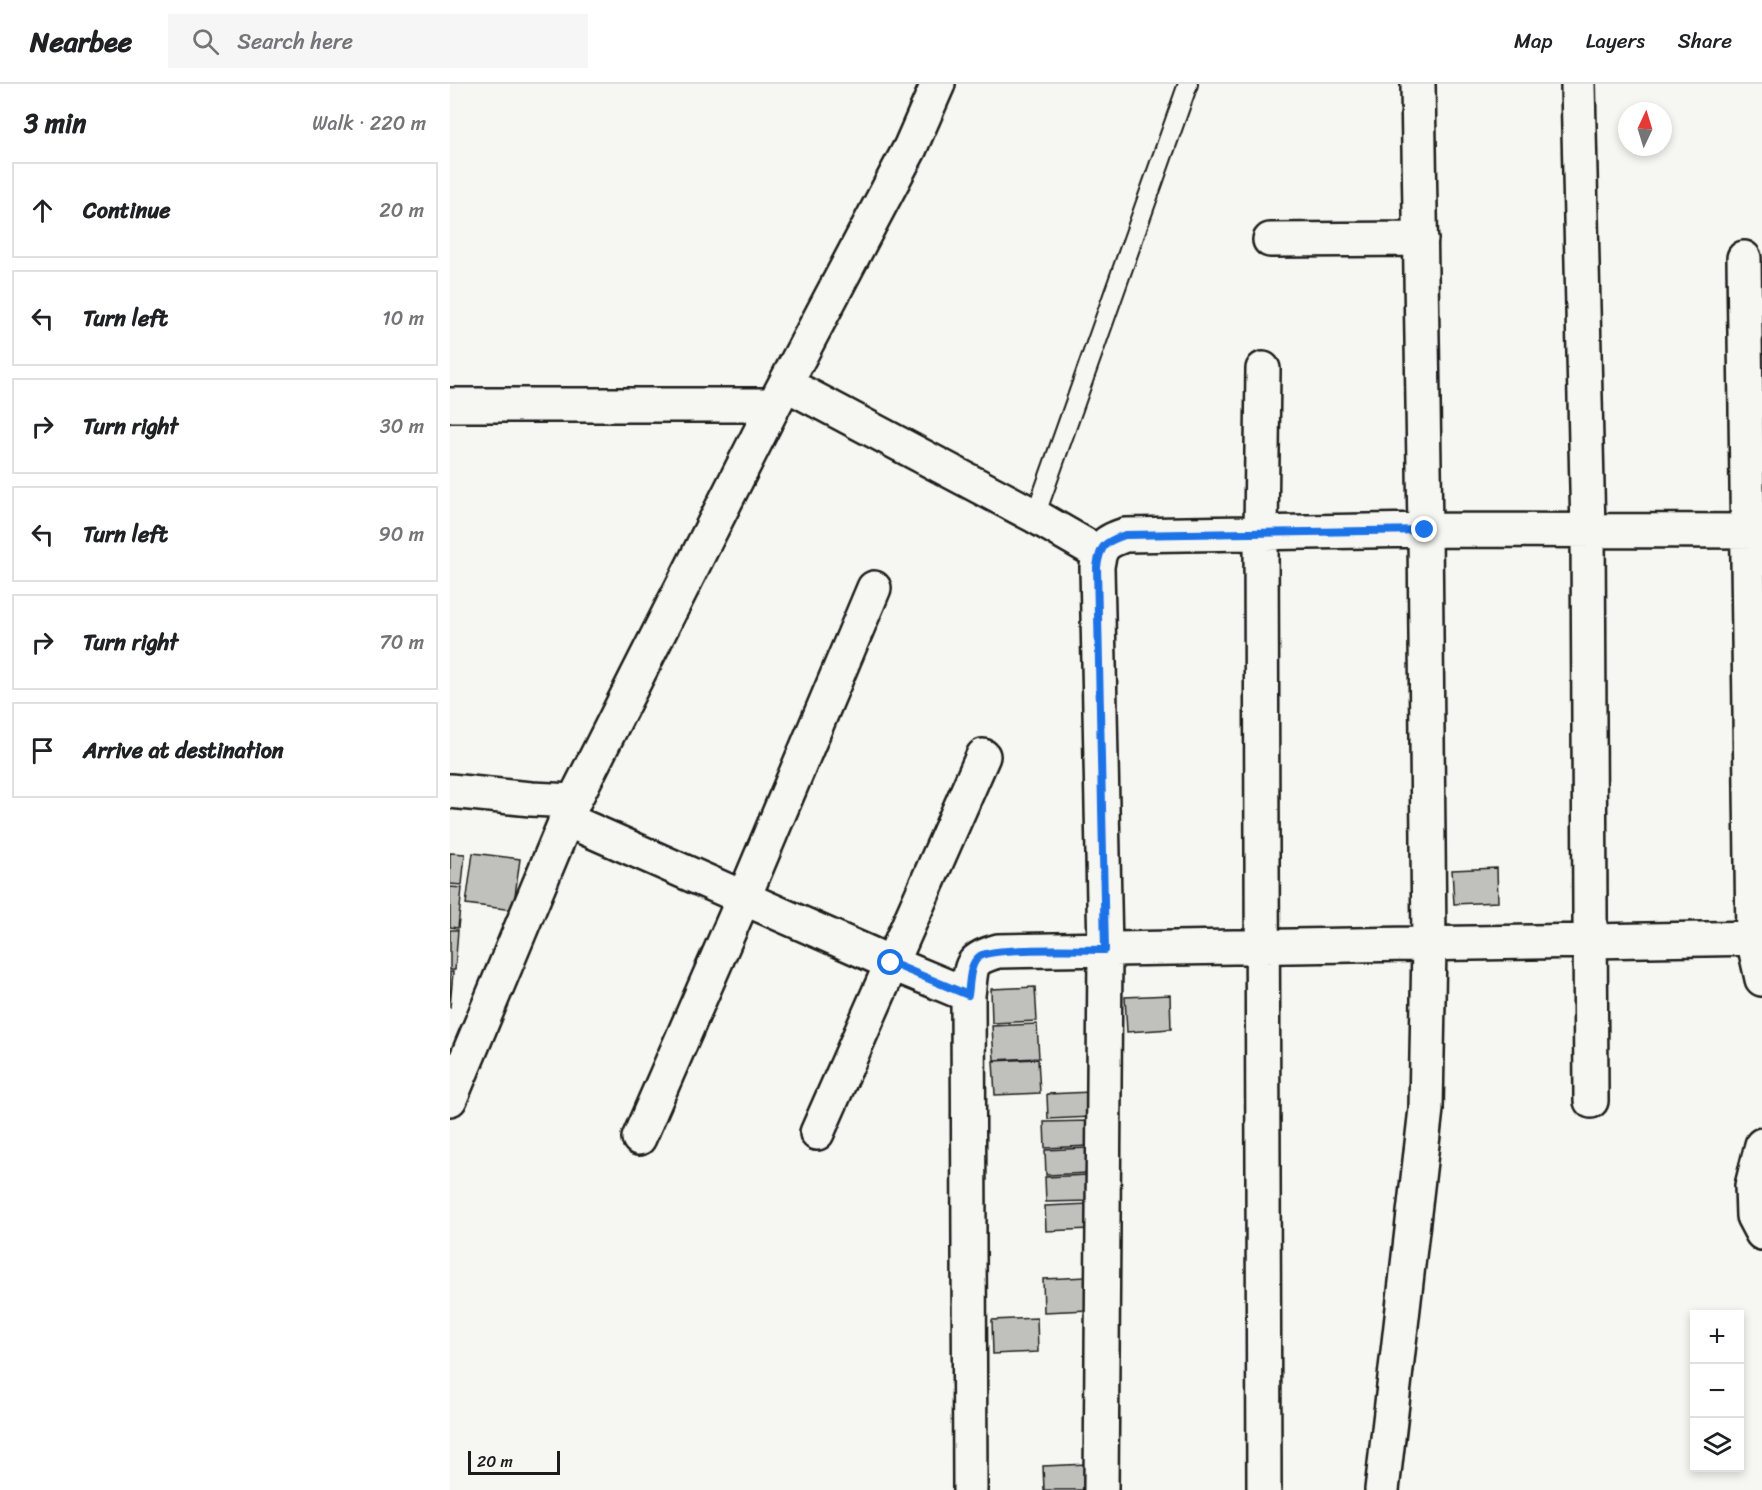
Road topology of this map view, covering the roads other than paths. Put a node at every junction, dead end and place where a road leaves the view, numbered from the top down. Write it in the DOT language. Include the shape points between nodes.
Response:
graph roads {
  1 [pos="938,84"];
  2 [pos="1188,84"];
  3 [pos="1418,84"];
  4 [pos="1578,84"];
  5 [pos="1421,239"];
  6 [pos="1270,240"];
  7 [pos="1744,258"];
  8 [pos="1263,369"];
  9 [pos="780,395"];
  10 [pos="450,405"];
  11 [pos="1035,516"];
  12 [pos="1425,530"];
  13 [pos="1755,531"];
  14 [pos="1588,532"];
  15 [pos="1261,533"];
  16 [pos="1099,553"];
  17 [pos="874,588"];
  18 [pos="983,756"];
  19 [pos="450,791"];
  20 [pos="569,810"];
  21 [pos="744,897"];
  22 [pos="1757,938"];
  23 [pos="1590,940"];
  24 [pos="1429,945"];
  25 [pos="1262,946"];
  26 [pos="1105,950"];
  27 [pos="891,963"];
  28 [pos="1762,979"];
  29 [pos="968,995"];
  30 [pos="450,1099"];
  31 [pos="1591,1101"];
  32 [pos="817,1133"];
  33 [pos="639,1138"];
  34 [pos="1762,1145"];
  35 [pos="1762,1233"];
  36 [pos="970,1490"];
  37 [pos="1101,1490"];
  38 [pos="1264,1490"];
  39 [pos="1382,1490"];
  1 -- 9 [label="street" via="910,148"];
  2 -- 11 [label="lane"];
  3 -- 5 [label="street"];
  4 -- 14 [label="street"];
  5 -- 6 [label="street"];
  5 -- 12 [label="street"];
  7 -- 13 [label="street"];
  8 -- 15 [label="street"];
  9 -- 10 [label="street"];
  9 -- 11 [label="street"];
  9 -- 20 [label="street"];
  11 -- 16 [label="street"];
  12 -- 14 [label="street"];
  12 -- 15 [label="street"];
  12 -- 24 [label="street"];
  13 -- 14 [label="street"];
  13 -- 22 [label="street"];
  14 -- 23 [label="street"];
  15 -- 16 [label="street" via="1125,535 1108,541"];
  15 -- 25 [label="street"];
  16 -- 26 [label="street"];
  17 -- 21 [label="street"];
  18 -- 27 [label="street"];
  19 -- 20 [label="street" via="531,799"];
  20 -- 21 [label="street"];
  20 -- 30 [label="street"];
  21 -- 27 [label="street"];
  21 -- 33 [label="street"];
  22 -- 23 [label="street"];
  22 -- 28 [label="street"];
  23 -- 24 [label="street"];
  23 -- 31 [label="street"];
  24 -- 25 [label="street"];
  24 -- 39 [label="street" via="1426,1109"];
  25 -- 26 [label="street"];
  25 -- 38 [label="street"];
  26 -- 29 [label="street" via="998,951 980,956 972,966"];
  26 -- 37 [label="street"];
  27 -- 29 [label="street"];
  27 -- 32 [label="street"];
  29 -- 36 [label="street"];
  34 -- 35 [label="street" via="1752,1186 1753,1216"];
}
